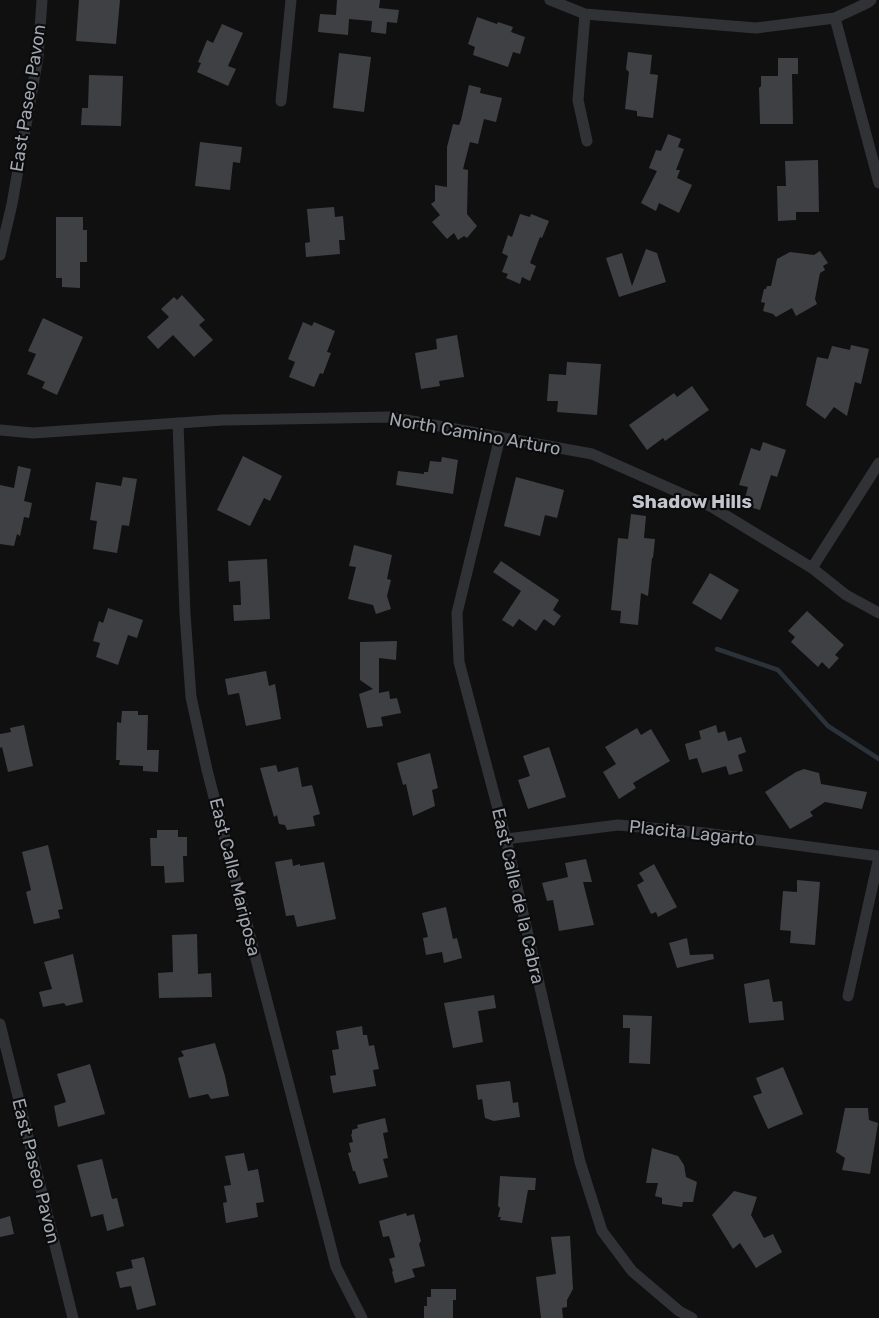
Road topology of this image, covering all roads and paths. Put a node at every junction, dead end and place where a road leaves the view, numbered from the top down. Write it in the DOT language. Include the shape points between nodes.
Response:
graph roads {
  1 [pos="42,0"];
  2 [pos="290,0"];
  3 [pos="550,0"];
  4 [pos="871,0"];
  5 [pos="585,14"];
  6 [pos="835,18"];
  7 [pos="281,101"];
  8 [pos="587,141"];
  9 [pos="879,183"];
  10 [pos="0,255"];
  11 [pos="178,423"];
  12 [pos="0,430"];
  13 [pos="500,437"];
  14 [pos="879,463"];
  15 [pos="812,568"];
  16 [pos="879,612"];
  17 [pos="506,839"];
  18 [pos="879,857"];
  19 [pos="848,996"];
  20 [pos="0,1024"];
  21 [pos="2,1044"];
  22 [pos="72,1318"];
  23 [pos="362,1318"];
  24 [pos="692,1318"];
  1 -- 10 [label="street, East Paseo Pavon" via="38,57"];
  2 -- 7 [label="street"];
  3 -- 5 [label="street"];
  4 -- 6 [label="street"];
  5 -- 6 [label="street" via="756,28"];
  5 -- 8 [label="street" via="578,100"];
  6 -- 9 [label="street"];
  11 -- 12 [label="street, North Camino Arturo" via="33,434"];
  11 -- 13 [label="street, North Camino Arturo" via="390,417"];
  11 -- 23 [label="street, East Calle Mariposa" via="191,697 336,1268"];
  13 -- 15 [label="street, North Camino Arturo" via="592,454 712,507"];
  13 -- 17 [label="street, East Calle de la Cabra" via="457,613 459,662"];
  14 -- 15 [label="street"];
  15 -- 16 [label="street, North Camino Arturo" via="846,595"];
  17 -- 18 [label="street, Placita Lagarto" via="618,825 705,833"];
  17 -- 24 [label="street, East Calle de la Cabra" via="580,1162 602,1231 632,1271 679,1311"];
  18 -- 19 [label="street"];
  20 -- 21 [label="street, East Paseo Pavon"];
  21 -- 22 [label="street, East Paseo Pavon"];
}
